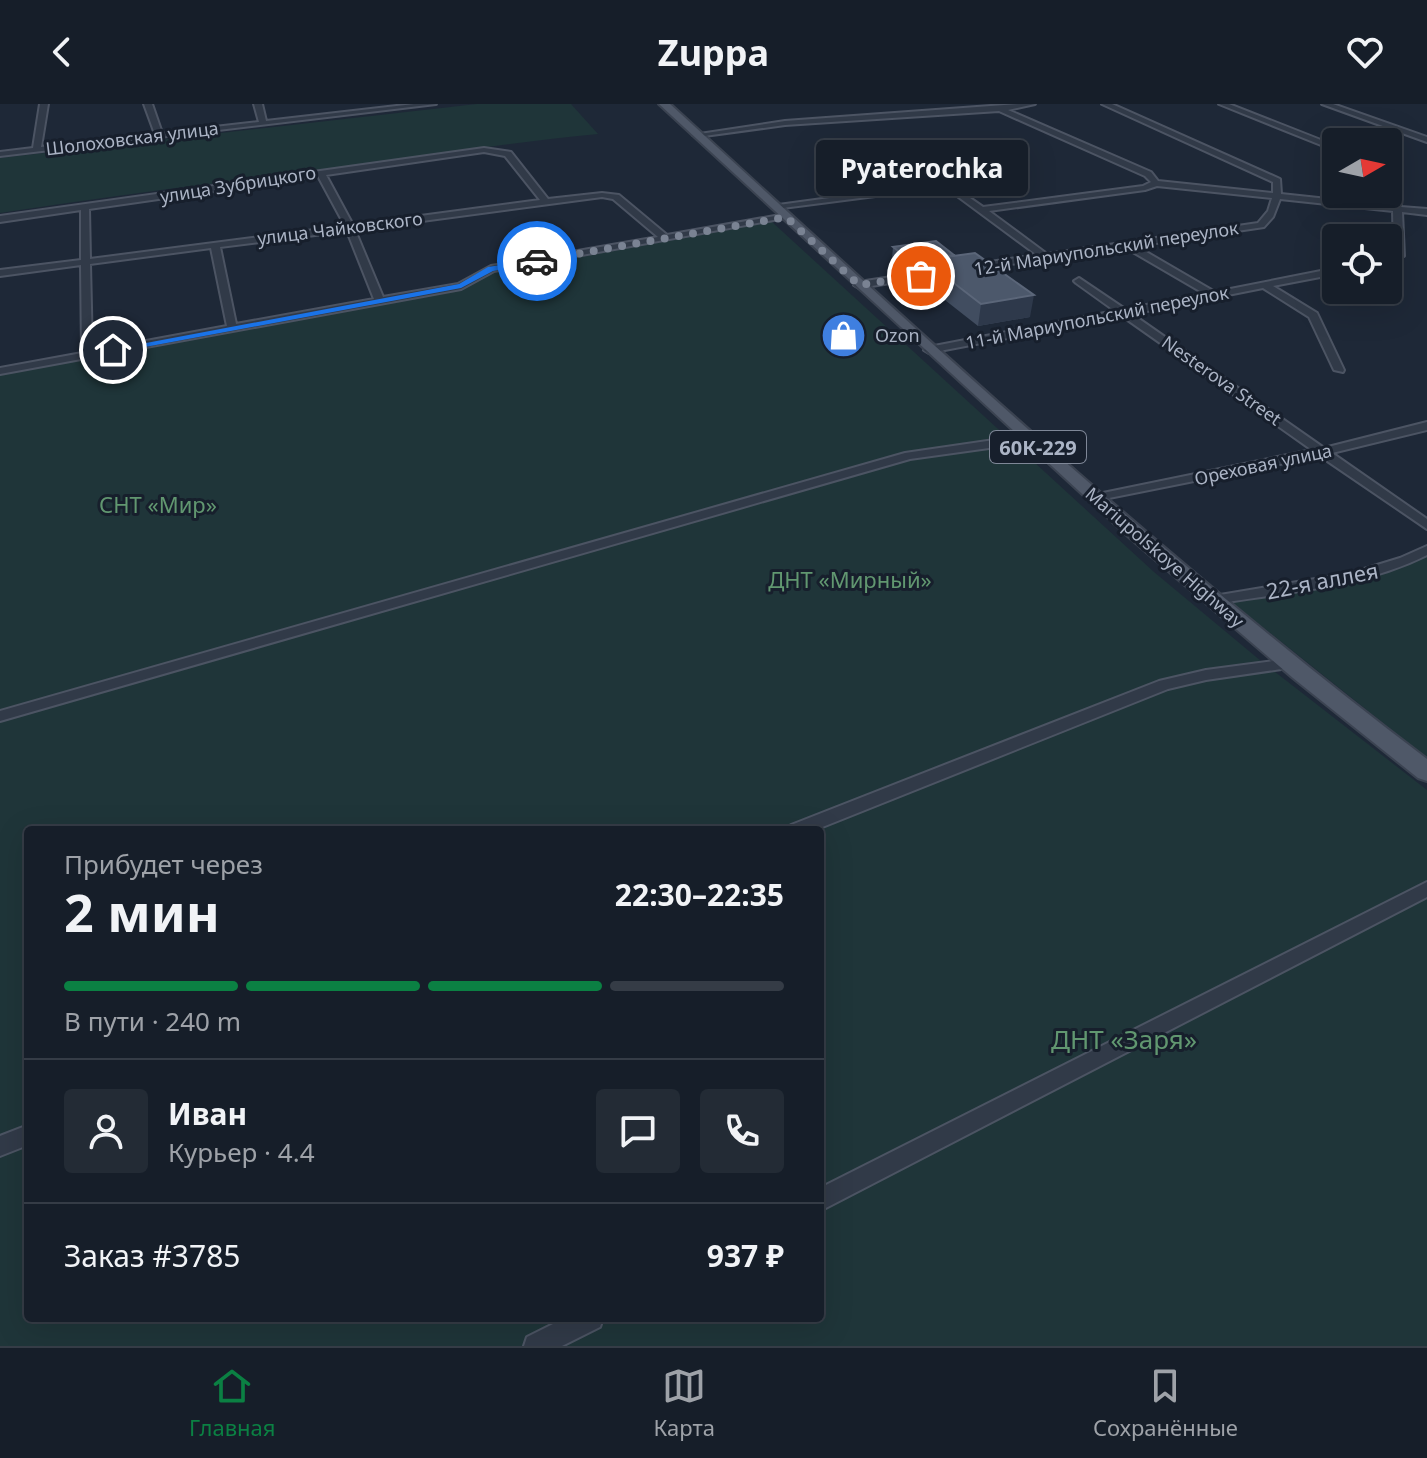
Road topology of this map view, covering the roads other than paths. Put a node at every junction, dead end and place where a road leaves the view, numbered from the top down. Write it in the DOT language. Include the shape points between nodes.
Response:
graph roads {
  1 [pos="44,104"];
  2 [pos="148,104"];
  3 [pos="258,104"];
  4 [pos="432,104"];
  5 [pos="664,104"];
  6 [pos="1031,104"];
  7 [pos="1106,104"];
  8 [pos="1223,104"];
  9 [pos="1326,104"];
  10 [pos="1000,109"];
  11 [pos="263,124"];
  12 [pos="159,134"];
  13 [pos="697,135"];
  14 [pos="1427,140"];
  15 [pos="1322,143"];
  16 [pos="37,149"];
  17 [pos="0,154"];
  18 [pos="320,172"];
  19 [pos="1156,183"];
  20 [pos="1278,194"];
  21 [pos="1322,199"];
  22 [pos="545,201"];
  23 [pos="85,207"];
  24 [pos="1398,208"];
  25 [pos="981,210"];
  26 [pos="780,212"];
  27 [pos="1427,212"];
  28 [pos="0,219"];
  29 [pos="1398,224"];
  30 [pos="350,227"];
  31 [pos="665,238"];
  32 [pos="215,245"];
  33 [pos="1128,245"];
  34 [pos="1045,257"];
  35 [pos="86,261"];
  36 [pos="0,273"];
  37 [pos="1322,274"];
  38 [pos="1079,281"];
  39 [pos="859,285"];
  40 [pos="1265,285"];
  41 [pos="1214,295"];
  42 [pos="380,301"];
  43 [pos="1124,312"];
  44 [pos="232,328"];
  45 [pos="929,350"];
  46 [pos="87,355"];
  47 [pos="1339,370"];
  48 [pos="0,371"];
  49 [pos="1427,426"];
  50 [pos="1029,439"];
  51 [pos="1325,451"];
  52 [pos="1098,498"];
  53 [pos="1427,525"];
  54 [pos="1427,550"];
  55 [pos="1214,600"];
  56 [pos="1290,664"];
  57 [pos="0,716"];
  58 [pos="1427,772"];
  59 [pos="807,826"];
  60 [pos="1427,889"];
  61 [pos="24,1137"];
  62 [pos="0,1146"];
  63 [pos="824,1198"];
  64 [pos="583,1322"];
  65 [pos="536,1346"];
  1 -- 16 [label="street"];
  2 -- 12 [label="street"];
  3 -- 11 [label="street"];
  4 -- 11 [label="street, Шолоховская улица"];
  5 -- 13 [label="main road, Mariupolskoye Highway / 60К-229"];
  6 -- 10 [label="street"];
  7 -- 20 [label="street" via="1267,175 1277,181"];
  8 -- 15 [label="street"];
  9 -- 14 [label="street"];
  10 -- 13 [label="street" via="785,123"];
  10 -- 19 [label="street" via="1148,174"];
  11 -- 12 [label="street, Шолоховская улица"];
  12 -- 16 [label="street, Шолоховская улица"];
  13 -- 26 [label="main road, Mariupolskoye Highway / 60К-229"];
  16 -- 17 [label="street, Шолоховская улица"];
  18 -- 22 [label="street, улица Зубрицкого" via="476,150 508,154"];
  18 -- 23 [label="street, улица Зубрицкого"];
  18 -- 30 [label="street"];
  19 -- 20 [label="street"];
  19 -- 25 [label="street"];
  20 -- 21 [label="street"];
  20 -- 33 [label="street, 12-й Мариупольский переулок" via="1261,225"];
  22 -- 30 [label="street, улица Чайковского"];
  22 -- 31 [label="street, улица Чайковского" via="616,197"];
  23 -- 28 [label="street, улица Зубрицкого"];
  23 -- 35 [label="street"];
  24 -- 27 [label="street"];
  24 -- 29 [label="street"];
  25 -- 26 [label="street" via="947,184"];
  25 -- 34 [label="street"];
  26 -- 31 [label="street"];
  26 -- 39 [label="main road, Mariupolskoye Highway / 60К-229"];
  30 -- 32 [label="street, улица Чайковского"];
  30 -- 42 [label="street"];
  31 -- 42 [label="street" via="491,269 461,286"];
  32 -- 35 [label="street, улица Чайковского"];
  32 -- 44 [label="street"];
  33 -- 34 [label="street, 12-й Мариупольский переулок"];
  33 -- 41 [label="street"];
  34 -- 39 [label="street, 12-й Мариупольский переулок"];
  35 -- 36 [label="street, улица Чайковского"];
  35 -- 46 [label="street"];
  37 -- 40 [label="street, 11-й Мариупольский переулок"];
  38 -- 43 [label="street, Nesterova Street"];
  39 -- 45 [label="main road, Mariupolskoye Highway / 60К-229"];
  40 -- 41 [label="street, 11-й Мариупольский переулок"];
  40 -- 47 [label="street" via="1313,315"];
  41 -- 43 [label="street, 11-й Мариупольский переулок"];
  42 -- 44 [label="street"];
  43 -- 45 [label="street, 11-й Мариупольский переулок"];
  43 -- 51 [label="street, Nesterova Street"];
  44 -- 46 [label="street"];
  45 -- 50 [label="main road, Mariupolskoye Highway / 60К-229"];
  46 -- 48 [label="street"];
  49 -- 51 [label="street, Ореховая улица"];
  50 -- 52 [label="main road, Mariupolskoye Highway / 60К-229"];
  50 -- 57 [label="street" via="909,456"];
  51 -- 52 [label="street, Ореховая улица"];
  51 -- 53 [label="street, Nesterova Street"];
  52 -- 55 [label="main road, Mariupolskoye Highway / 60К-229"];
  54 -- 55 [label="street, 22-я аллея" via="1371,572"];
  55 -- 56 [label="main road, Mariupolskoye Highway / 60К-229"];
  56 -- 58 [label="main road, Mariupolskoye Highway / 60К-229"];
  56 -- 59 [label="street" via="1164,685"];
  60 -- 63 [label="street"];
  61 -- 62 [label="street"];
  64 -- 65 [label="street"];
}
